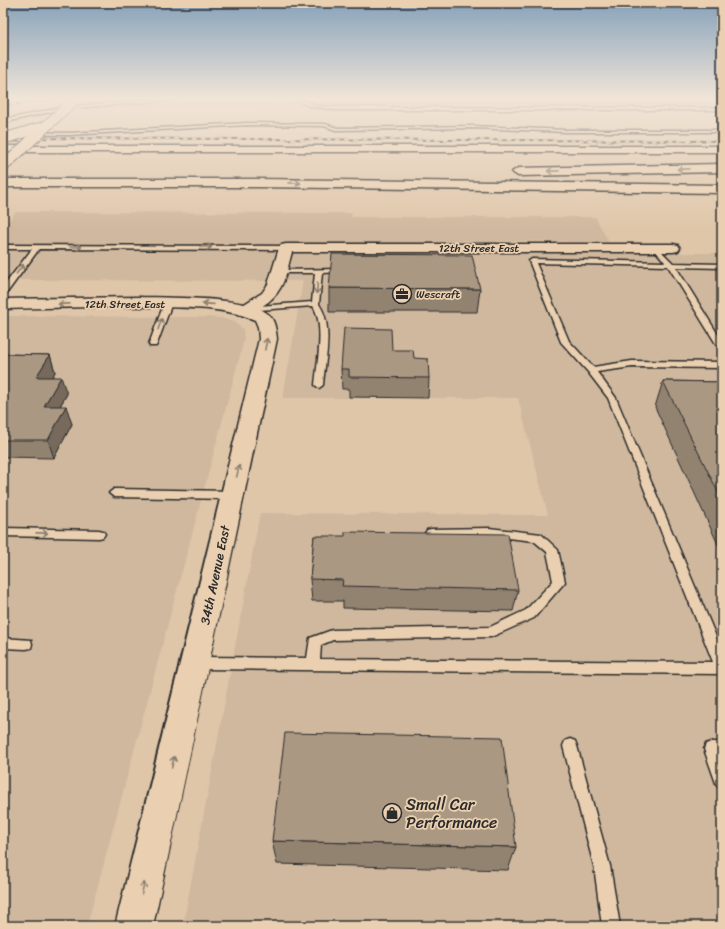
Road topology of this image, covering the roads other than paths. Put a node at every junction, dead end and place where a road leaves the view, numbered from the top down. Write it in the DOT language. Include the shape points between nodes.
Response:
graph roads {
  1 [pos="29,142"];
  2 [pos="93,142"];
  3 [pos="90,144"];
  4 [pos="722,149"];
  5 [pos="3,150"];
  6 [pos="21,150"];
  7 [pos="3,167"];
  8 [pos="722,168"];
  9 [pos="509,172"];
  10 [pos="407,173"];
  11 [pos="3,174"];
  12 [pos="3,183"];
  13 [pos="722,190"];
  14 [pos="722,193"];
  15 [pos="3,195"];
  16 [pos="3,247"];
  17 [pos="37,247"];
  18 [pos="286,248"];
  19 [pos="656,248"];
  20 [pos="673,248"];
  21 [pos="531,255"];
  22 [pos="671,265"];
  23 [pos="722,266"];
  24 [pos="279,271"];
  25 [pos="318,271"];
  26 [pos="350,271"];
  27 [pos="3,292"];
  28 [pos="168,303"];
  29 [pos="3,304"];
  30 [pos="315,304"];
  31 [pos="247,309"];
  32 [pos="153,344"];
  33 [pos="722,347"];
  34 [pos="722,365"];
  35 [pos="591,370"];
  36 [pos="319,385"];
  37 [pos="114,493"];
  38 [pos="232,495"];
  39 [pos="3,532"];
  40 [pos="99,534"];
  41 [pos="420,534"];
  42 [pos="3,643"];
  43 [pos="26,644"];
  44 [pos="196,663"];
  45 [pos="313,664"];
  46 [pos="722,668"];
  47 [pos="570,746"];
  48 [pos="722,749"];
  49 [pos="722,781"];
  50 [pos="134,926"];
  51 [pos="611,926"];
  1 -- 6 [label="main road, bridge"];
  2 -- 3 [label="lane"];
  3 -- 4 [label="main road"];
  3 -- 6 [label="main road"];
  5 -- 6 [label="main road"];
  6 -- 7 [label="main road, bridge"];
  8 -- 9 [label="main road, one-way"];
  10 -- 11 [label="main road"];
  12 -- 13 [label="main road, one-way" via="256,183"];
  14 -- 15 [label="main road"];
  16 -- 17 [label="lane"];
  17 -- 18 [label="lane, one-way"];
  27 -- 17 [label="lane, one-way"];
  18 -- 21 [label="street, 12th Street East"];
  18 -- 24 [label="street"];
  19 -- 20 [label="street, 12th Street East"];
  19 -- 21 [label="street, 12th Street East"];
  19 -- 22 [label="lane"];
  21 -- 22 [label="lane"];
  21 -- 35 [label="lane" via="565,342"];
  22 -- 23 [label="lane"];
  22 -- 33 [label="lane"];
  24 -- 25 [label="lane"];
  24 -- 31 [label="street" via="276,284 268,296"];
  25 -- 26 [label="lane"];
  25 -- 30 [label="lane, one-way"];
  28 -- 29 [label="main road, 12th Street East, one-way"];
  31 -- 28 [label="main road, 12th Street East, one-way"];
  32 -- 28 [label="lane, one-way"];
  30 -- 31 [label="lane"];
  30 -- 36 [label="lane" via="321,313 323,339"];
  38 -- 31 [label="main road, 34th Avenue East, one-way" via="268,339 267,325 261,316"];
  34 -- 35 [label="lane" via="632,364"];
  35 -- 46 [label="lane" via="612,398"];
  37 -- 38 [label="lane"];
  38 -- 44 [label="main road, 34th Avenue East"];
  39 -- 40 [label="lane, one-way"];
  41 -- 45 [label="lane" via="489,532 537,537 552,550 560,582 530,614 491,632 332,635 315,642"];
  42 -- 43 [label="lane"];
  44 -- 45 [label="lane"];
  50 -- 44 [label="main road, 34th Avenue East, one-way"];
  45 -- 46 [label="lane"];
  47 -- 51 [label="lane" via="602,866"];
  48 -- 49 [label="lane" via="711,749"];
}
